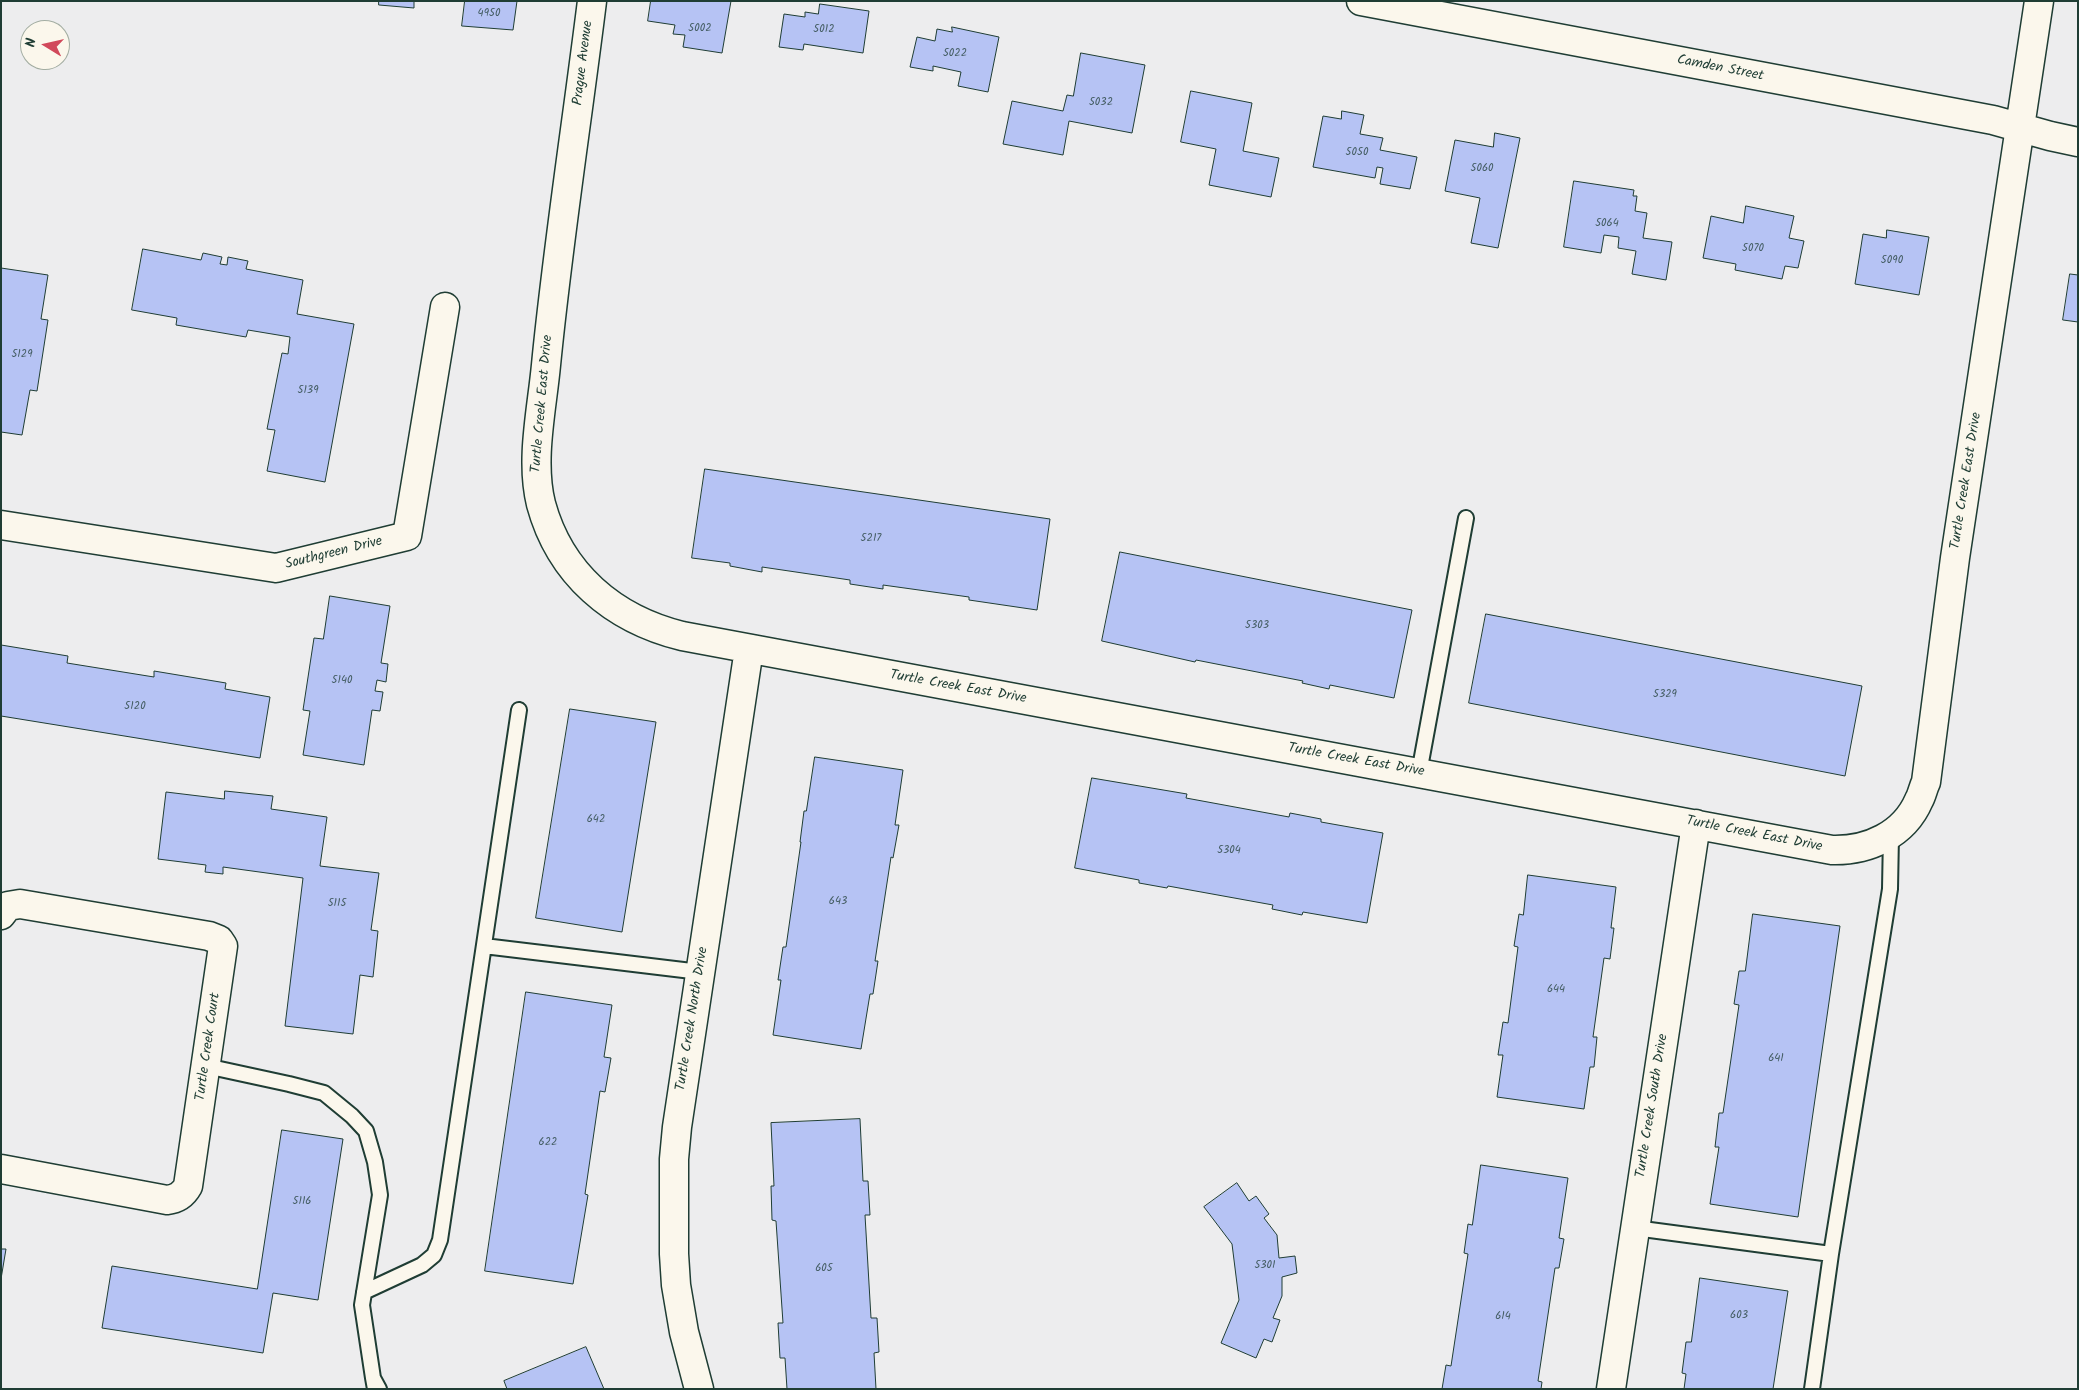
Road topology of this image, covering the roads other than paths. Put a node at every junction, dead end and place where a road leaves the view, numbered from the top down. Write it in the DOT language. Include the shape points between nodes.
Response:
graph roads {
  1 [pos="592,1"];
  2 [pos="1361,1"];
  3 [pos="2039,1"];
  4 [pos="577,124"];
  5 [pos="2020,128"];
  6 [pos="2078,142"];
  7 [pos="445,307"];
  8 [pos="1466,518"];
  9 [pos="1,525"];
  10 [pos="749,649"];
  11 [pos="519,710"];
  12 [pos="1419,773"];
  13 [pos="1696,824"];
  14 [pos="1891,835"];
  15 [pos="1,915"];
  16 [pos="484,946"];
  17 [pos="700,972"];
  18 [pos="206,1066"];
  19 [pos="1,1170"];
  20 [pos="1635,1228"];
  21 [pos="1831,1254"];
  22 [pos="364,1292"];
  23 [pos="376,1385"];
  24 [pos="699,1389"];
  25 [pos="1611,1389"];
  26 [pos="1812,1389"];
  1 -- 4 [label="street, Prague Avenue"];
  2 -- 5 [label="street, Camden Street" via="1993,120"];
  3 -- 5 [label="street, Turtle Creek East Drive"];
  4 -- 10 [label="street, Turtle Creek East Drive" via="536,457 538,489 546,519 576,573 598,596 623,614 667,633"];
  5 -- 6 [label="street, Camden Street"];
  5 -- 14 [label="street, Turtle Creek East Drive" via="1955,558 1926,782 1913,812"];
  7 -- 9 [label="street, Southgreen Drive" via="407,536 276,568"];
  8 -- 12 [label="lane"];
  10 -- 12 [label="street, Turtle Creek East Drive"];
  10 -- 17 [label="street, Turtle Creek North Drive"];
  11 -- 16 [label="lane"];
  12 -- 13 [label="street, Turtle Creek East Drive"];
  13 -- 14 [label="street, Turtle Creek East Drive" via="1832,850 1865,847"];
  13 -- 20 [label="street, Turtle Creek South Drive"];
  14 -- 21 [label="lane" via="1890,889"];
  15 -- 18 [label="street, Turtle Creek Court" via="8,906 20,904 219,940 223,946"];
  16 -- 17 [label="lane"];
  16 -- 22 [label="lane" via="440,1240 434,1255 422,1265"];
  17 -- 24 [label="street, Turtle Creek North Drive" via="674,1159 676,1285"];
  18 -- 19 [label="street, Turtle Creek Court" via="188,1186 176,1200"];
  18 -- 22 [label="lane" via="324,1094 366,1131 376,1162 380,1196"];
  20 -- 21 [label="lane"];
  20 -- 25 [label="street, Turtle Creek South Drive"];
  21 -- 26 [label="lane"];
  22 -- 23 [label="lane" via="362,1305"];
}
